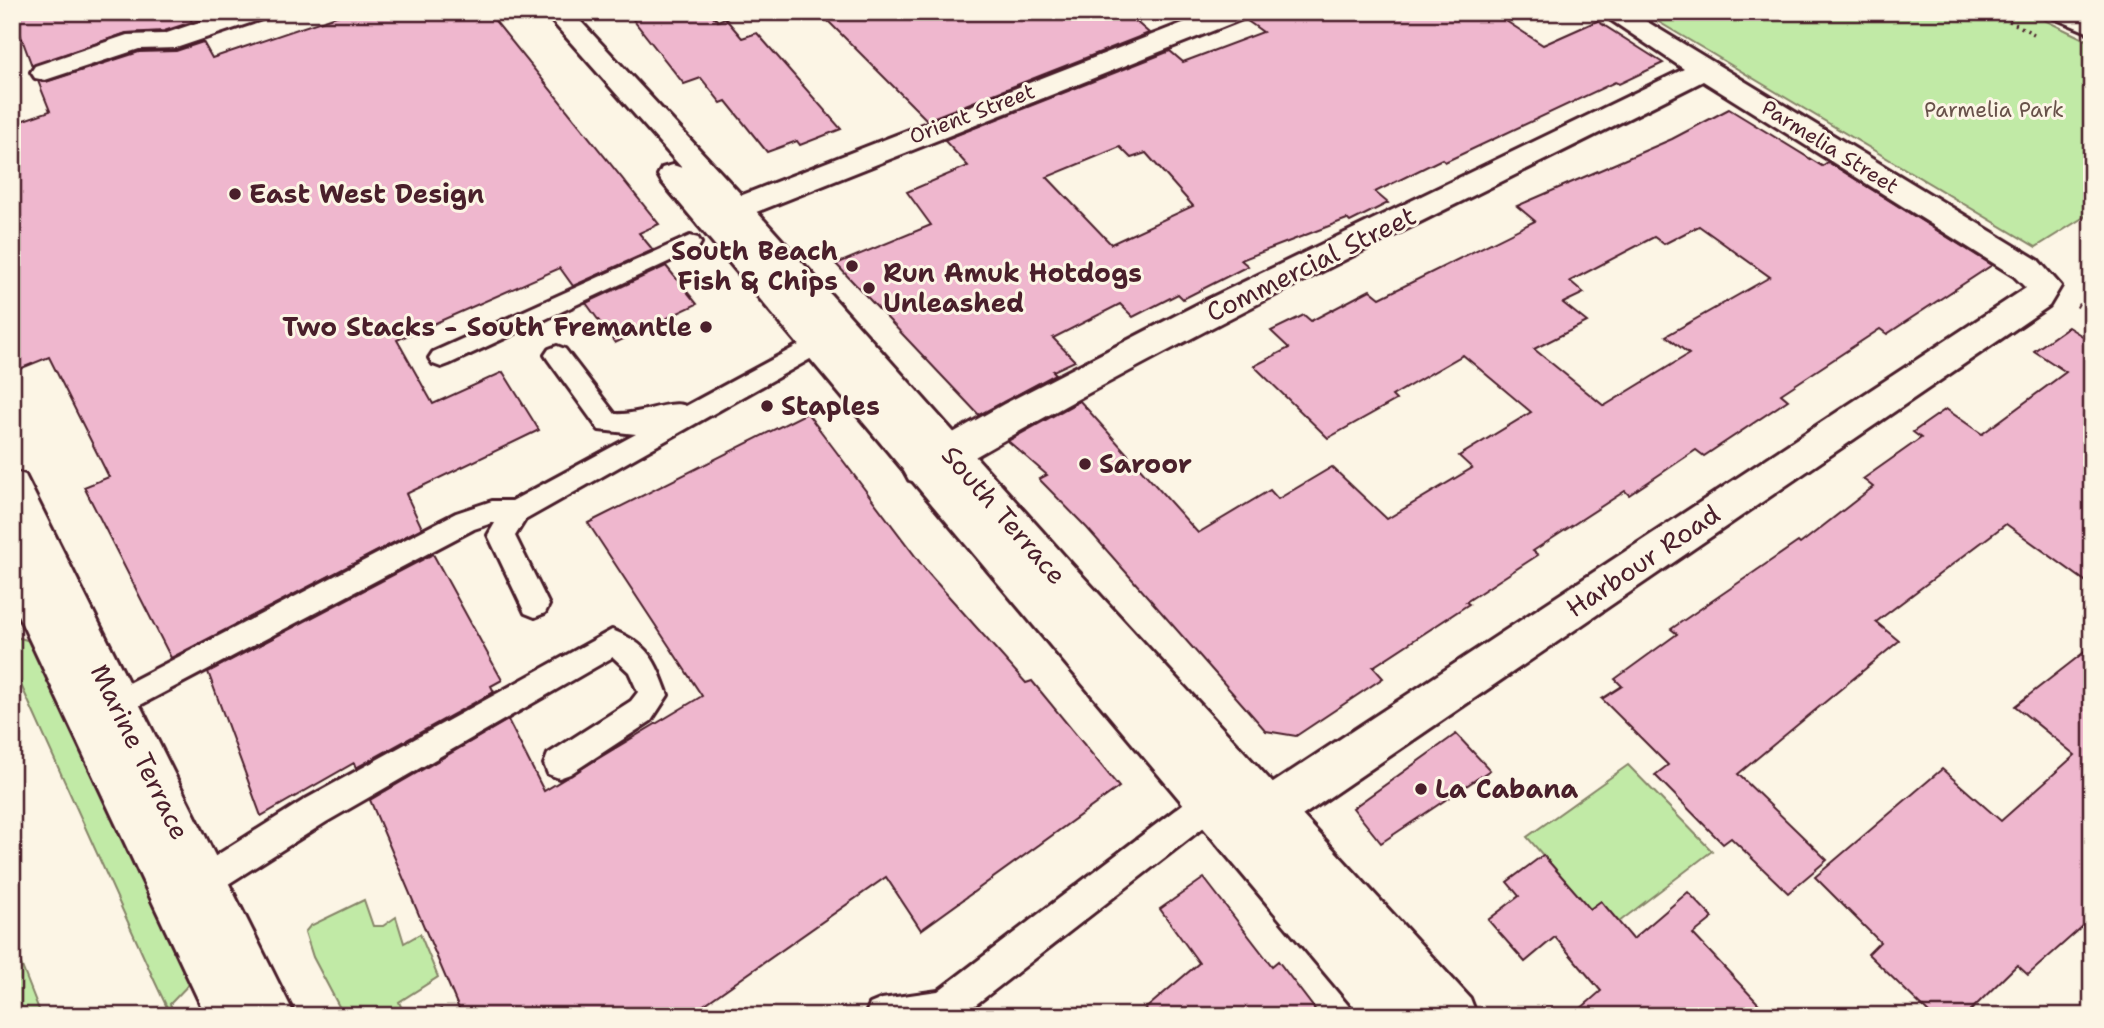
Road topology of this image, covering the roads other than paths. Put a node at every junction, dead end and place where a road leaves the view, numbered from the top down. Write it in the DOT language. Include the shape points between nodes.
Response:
graph roads {
  1 [pos="256,12"];
  2 [pos="533,12"];
  3 [pos="557,12"];
  4 [pos="1236,12"];
  5 [pos="1612,12"];
  6 [pos="2063,12"];
  7 [pos="2092,26"];
  8 [pos="1705,69"];
  9 [pos="45,72"];
  10 [pos="712,223"];
  11 [pos="2044,286"];
  12 [pos="830,338"];
  13 [pos="557,355"];
  14 [pos="441,358"];
  15 [pos="725,397"];
  16 [pos="936,461"];
  17 [pos="12,486"];
  18 [pos="516,512"];
  19 [pos="31,596"];
  20 [pos="535,605"];
  21 [pos="117,704"];
  22 [pos="559,764"];
  23 [pos="1211,802"];
  24 [pos="1252,823"];
  25 [pos="203,882"];
  26 [pos="232,1016"];
  27 [pos="270,1016"];
  28 [pos="882,1016"];
  29 [pos="1394,1016"];
  30 [pos="1452,1016"];
  1 -- 9 [label="street" via="166,42 137,41"];
  2 -- 10 [label="street, South Terrace"];
  3 -- 10 [label="street, South Terrace"];
  4 -- 10 [label="street, Orient Street"];
  5 -- 8 [label="street, Parmelia Street"];
  6 -- 7 [label="street"];
  8 -- 11 [label="street, Parmelia Street" via="2026,268"];
  8 -- 16 [label="street, Commercial Street" via="1155,342"];
  10 -- 12 [label="street, South Terrace"];
  10 -- 14 [label="lane"];
  11 -- 24 [label="street, Harbour Road" via="2037,298"];
  12 -- 15 [label="lane"];
  12 -- 16 [label="street, South Terrace"];
  13 -- 15 [label="lane" via="608,423 632,425"];
  15 -- 18 [label="lane"];
  16 -- 23 [label="street, South Terrace"];
  16 -- 24 [label="street, South Terrace"];
  17 -- 19 [label="street, Marine Terrace"];
  18 -- 20 [label="lane" via="501,535"];
  18 -- 21 [label="lane" via="492,512 465,521"];
  19 -- 21 [label="street, Marine Terrace"];
  19 -- 26 [label="street, Marine Terrace"];
  21 -- 25 [label="street, Marine Terrace"];
  22 -- 25 [label="lane" via="641,712 653,695 641,663 627,648 612,643 315,811"];
  23 -- 24 [label="street, South Terrace"];
  23 -- 28 [label="lane" via="945,1007"];
  24 -- 29 [label="street, South Terrace"];
  24 -- 30 [label="street, South Terrace"];
  25 -- 27 [label="street, Marine Terrace"];
}
